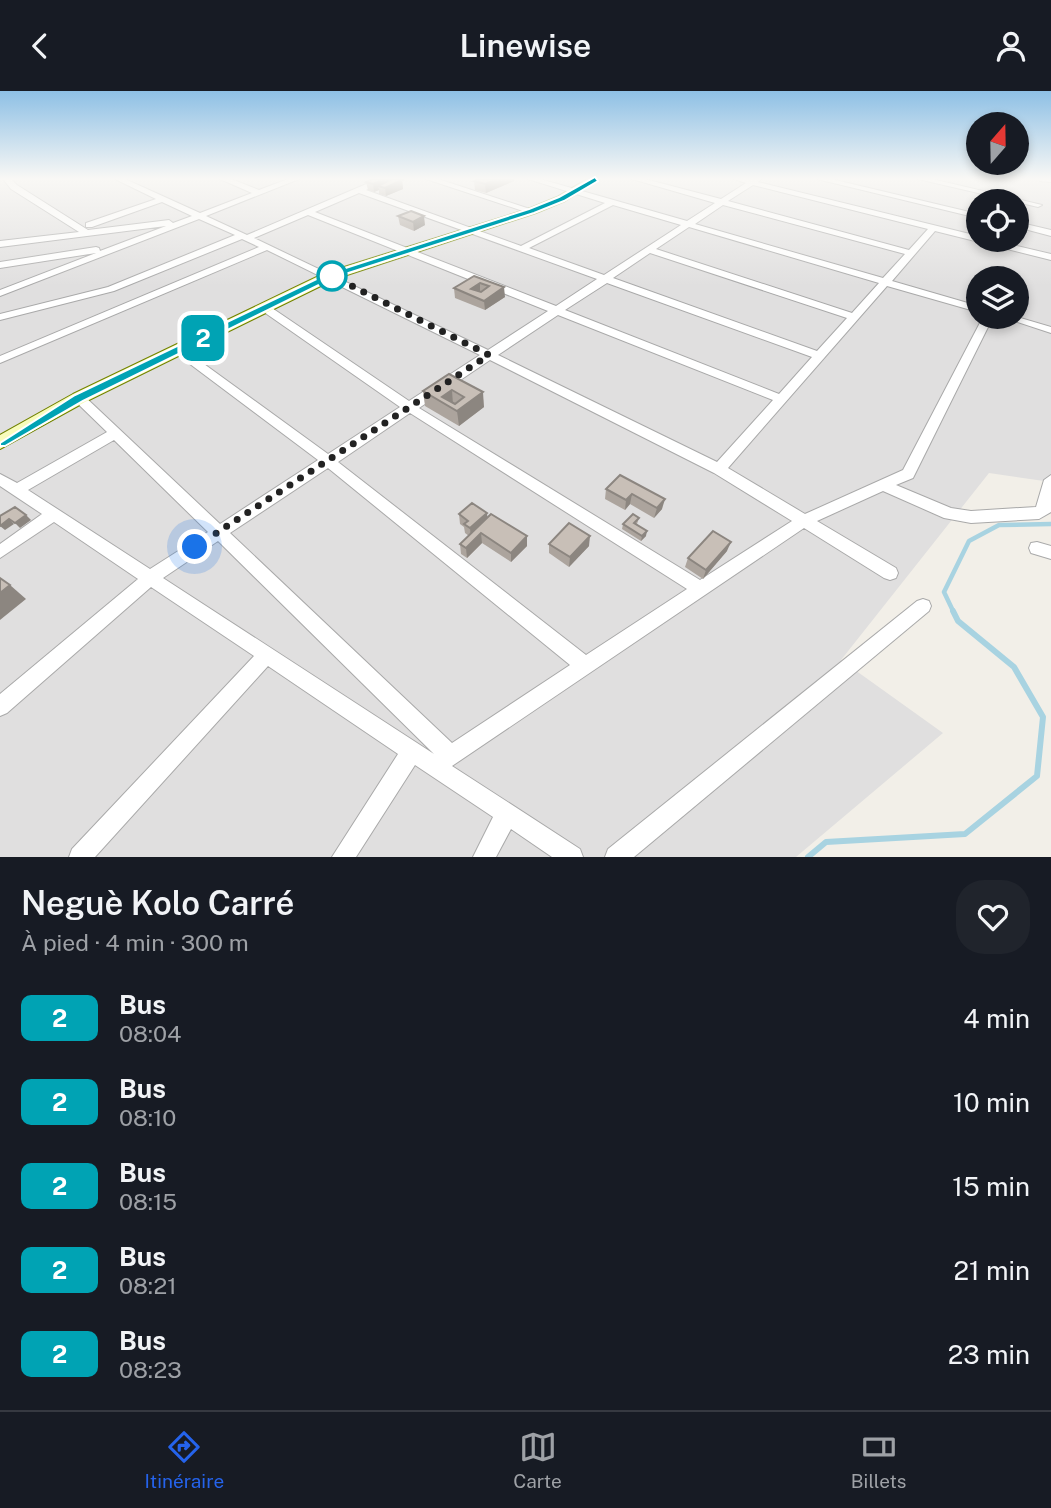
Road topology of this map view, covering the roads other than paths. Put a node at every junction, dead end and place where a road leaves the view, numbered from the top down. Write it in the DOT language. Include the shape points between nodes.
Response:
graph roads {
  1 [pos="58,215"];
  2 [pos="122,215"];
  3 [pos="202,215"];
  4 [pos="300,215"];
  5 [pos="314,215"];
  6 [pos="429,215"];
  7 [pos="519,215"];
  8 [pos="588,215"];
  9 [pos="656,215"];
  10 [pos="702,215"];
  11 [pos="769,215"];
  12 [pos="883,215"];
  13 [pos="199,216"];
  14 [pos="186,221"];
  15 [pos="688,224"];
  16 [pos="933,228"];
  17 [pos="1029,228"];
  18 [pos="82,230"];
  19 [pos="472,230"];
  20 [pos="1051,233"];
  21 [pos="966,236"];
  22 [pos="244,237"];
  23 [pos="0,244"];
  24 [pos="121,247"];
  25 [pos="267,247"];
  26 [pos="523,248"];
  27 [pos="649,250"];
  28 [pos="407,251"];
  29 [pos="1029,252"];
  30 [pos="911,253"];
  31 [pos="1051,257"];
  32 [pos="0,265"];
  33 [pos="330,276"];
  34 [pos="606,278"];
  35 [pos="886,282"];
  36 [pos="0,293"];
  37 [pos="966,305"];
  38 [pos="265,308"];
  39 [pos="557,310"];
  40 [pos="0,317"];
  41 [pos="855,317"];
  42 [pos="1029,324"];
  43 [pos="982,329"];
  44 [pos="1051,330"];
  45 [pos="178,350"];
  46 [pos="489,355"];
  47 [pos="820,356"];
  48 [pos="0,360"];
  49 [pos="79,398"];
  50 [pos="781,399"];
  51 [pos="408,407"];
  52 [pos="116,433"];
  53 [pos="0,443"];
  54 [pos="328,460"];
  55 [pos="719,469"];
  56 [pos="0,479"];
  57 [pos="1051,480"];
  58 [pos="883,485"];
  59 [pos="16,490"];
  60 [pos="54,515"];
  61 [pos="803,520"];
  62 [pos="218,532"];
  63 [pos="0,552"];
  64 [pos="890,573"];
  65 [pos="150,578"];
  66 [pos="701,589"];
  67 [pos="923,606"];
  68 [pos="267,655"];
  69 [pos="586,666"];
  70 [pos="0,706"];
  71 [pos="412,751"];
  72 [pos="450,755"];
  73 [pos="434,766"];
  74 [pos="507,814"];
  75 [pos="80,857"];
  76 [pos="342,857"];
  77 [pos="484,857"];
  78 [pos="572,857"];
  79 [pos="616,857"];
  1 -- 18 [label="street"];
  2 -- 18 [label="street"];
  3 -- 13 [label="street"];
  4 -- 22 [label="street"];
  5 -- 28 [label="street"];
  6 -- 19 [label="street"];
  7 -- 19 [label="street"];
  8 -- 26 [label="street"];
  9 -- 15 [label="street"];
  10 -- 15 [label="street"];
  11 -- 30 [label="street"];
  12 -- 16 [label="street"];
  13 -- 14 [label="street"];
  13 -- 22 [label="street"];
  14 -- 18 [label="street"];
  14 -- 24 [label="street"];
  15 -- 27 [label="street"];
  15 -- 35 [label="street"];
  16 -- 21 [label="street"];
  16 -- 30 [label="street"];
  17 -- 20 [label="street"];
  18 -- 23 [label="street"];
  19 -- 26 [label="street"];
  19 -- 28 [label="street"];
  22 -- 25 [label="street"];
  22 -- 40 [label="street" via="111,289"];
  24 -- 32 [label="street"];
  24 -- 36 [label="street"];
  25 -- 33 [label="street"];
  25 -- 48 [label="street"];
  26 -- 34 [label="street"];
  27 -- 34 [label="street"];
  27 -- 41 [label="street"];
  28 -- 33 [label="street"];
  28 -- 39 [label="street"];
  29 -- 31 [label="street"];
  30 -- 35 [label="street"];
  33 -- 38 [label="street"];
  33 -- 46 [label="street"];
  34 -- 39 [label="street"];
  34 -- 47 [label="street"];
  35 -- 37 [label="street"];
  35 -- 41 [label="street"];
  38 -- 45 [label="street"];
  38 -- 51 [label="street"];
  39 -- 46 [label="street"];
  39 -- 50 [label="street"];
  41 -- 47 [label="street"];
  42 -- 44 [label="street"];
  43 -- 58 [label="street" via="908,474"];
  45 -- 49 [label="street"];
  45 -- 54 [label="street"];
  46 -- 51 [label="street"];
  46 -- 55 [label="street"];
  47 -- 50 [label="street"];
  49 -- 52 [label="street"];
  49 -- 53 [label="street"];
  50 -- 55 [label="street"];
  51 -- 54 [label="street"];
  51 -- 66 [label="street"];
  52 -- 59 [label="street"];
  52 -- 62 [label="street"];
  54 -- 62 [label="street"];
  54 -- 69 [label="street"];
  55 -- 61 [label="street"];
  56 -- 59 [label="street"];
  57 -- 58 [label="street" via="1045,509 1039,513 971,517 949,514"];
  58 -- 61 [label="street"];
  59 -- 60 [label="street"];
  60 -- 63 [label="street"];
  60 -- 65 [label="street"];
  61 -- 64 [label="street"];
  61 -- 66 [label="street"];
  62 -- 65 [label="street"];
  62 -- 72 [label="street"];
  65 -- 68 [label="street"];
  65 -- 70 [label="street"];
  66 -- 69 [label="street"];
  67 -- 79 [label="street"];
  68 -- 71 [label="street"];
  68 -- 75 [label="street"];
  69 -- 72 [label="street"];
  71 -- 73 [label="street"];
  71 -- 76 [label="street"];
  72 -- 73 [label="street"];
  73 -- 74 [label="street"];
  74 -- 77 [label="street"];
  74 -- 78 [label="street"];
}
